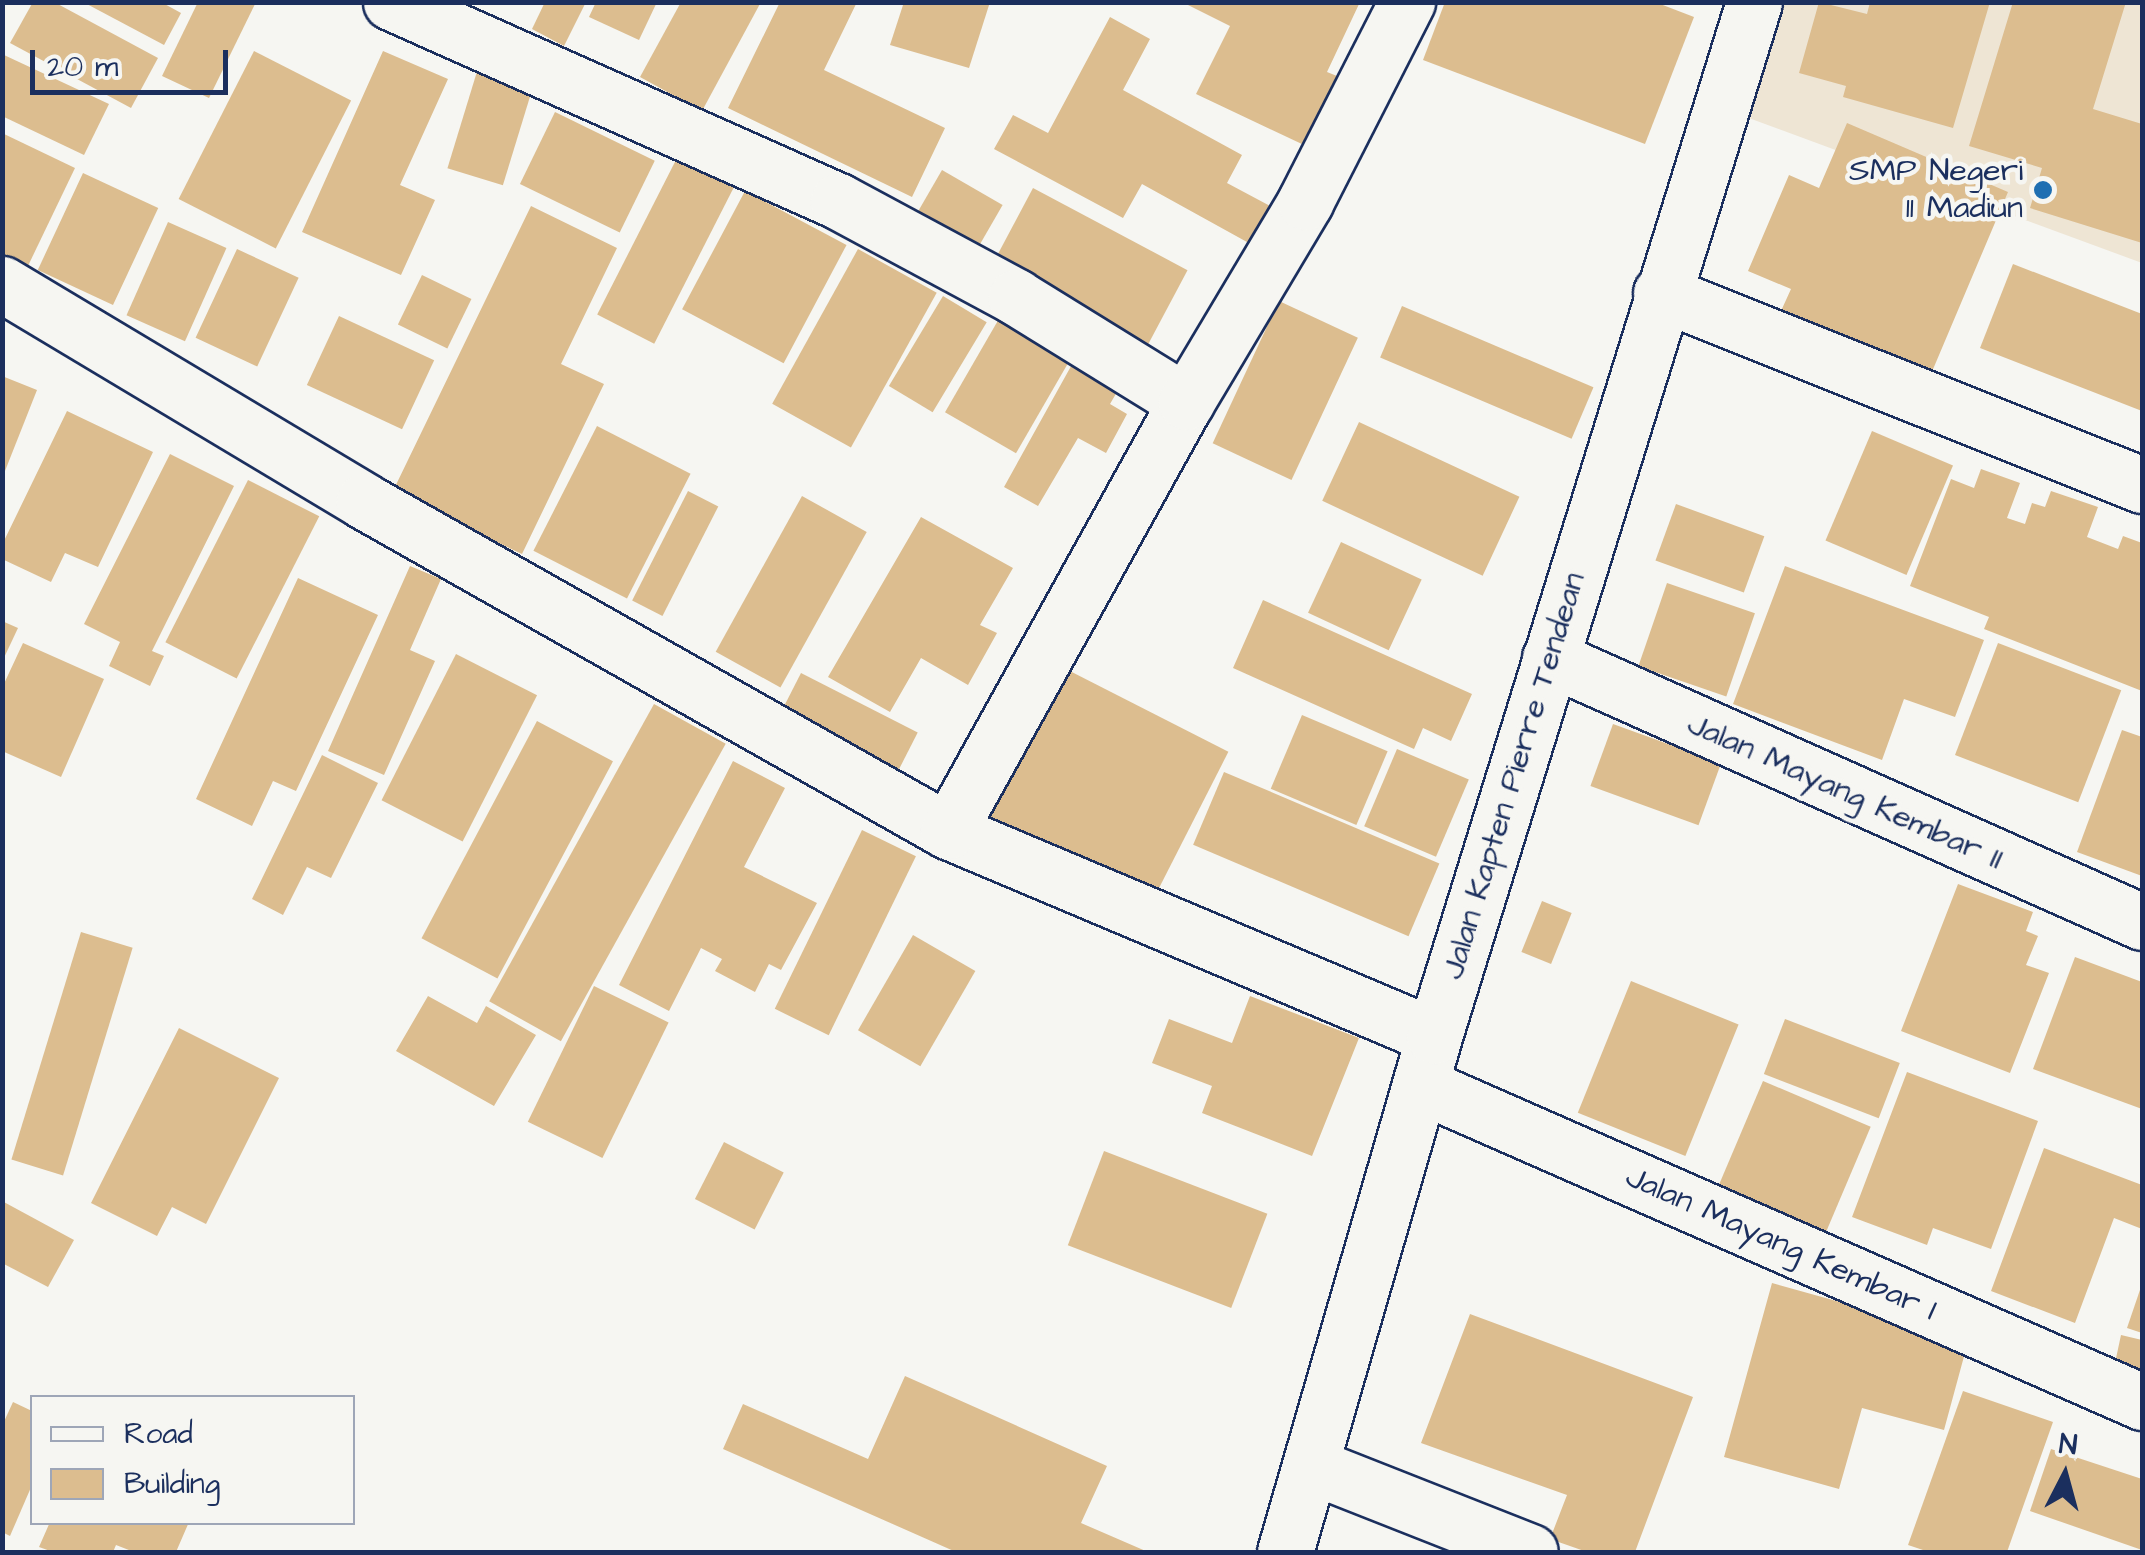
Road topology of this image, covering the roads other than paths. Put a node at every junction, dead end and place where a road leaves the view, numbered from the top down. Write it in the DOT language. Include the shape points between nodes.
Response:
graph roads {
  1 [pos="391,2"];
  2 [pos="1407,2"];
  3 [pos="1754,2"];
  4 [pos="2,284"];
  5 [pos="1661,292"];
  6 [pos="1186,402"];
  7 [pos="2142,485"];
  8 [pos="1550,658"];
  9 [pos="948,831"];
  10 [pos="2142,922"];
  11 [pos="1427,1060"];
  12 [pos="2142,1402"];
  13 [pos="1312,1466"];
  14 [pos="1285,1552"];
  15 [pos="1530,1552"];
  1 -- 6 [label="street" via="838,200 1016,297"];
  2 -- 6 [label="street" via="1305,202"];
  3 -- 5 [label="street, Jalan Kapten Pierre Tendean"];
  4 -- 9 [label="street, Jalan Mayang Kembar I" via="364,501"];
  5 -- 7 [label="street"];
  5 -- 8 [label="street, Jalan Kapten Pierre Tendean"];
  6 -- 9 [label="street"];
  8 -- 10 [label="street, Jalan Mayang Kembar II"];
  8 -- 11 [label="street, Jalan Kapten Pierre Tendean"];
  9 -- 11 [label="street, Jalan Mayang Kembar I"];
  11 -- 12 [label="street, Jalan Mayang Kembar I"];
  11 -- 13 [label="street, Jalan Kapten Pierre Tendean"];
  13 -- 14 [label="street, Jalan Kapten Pierre Tendean"];
  13 -- 15 [label="street"];
}
